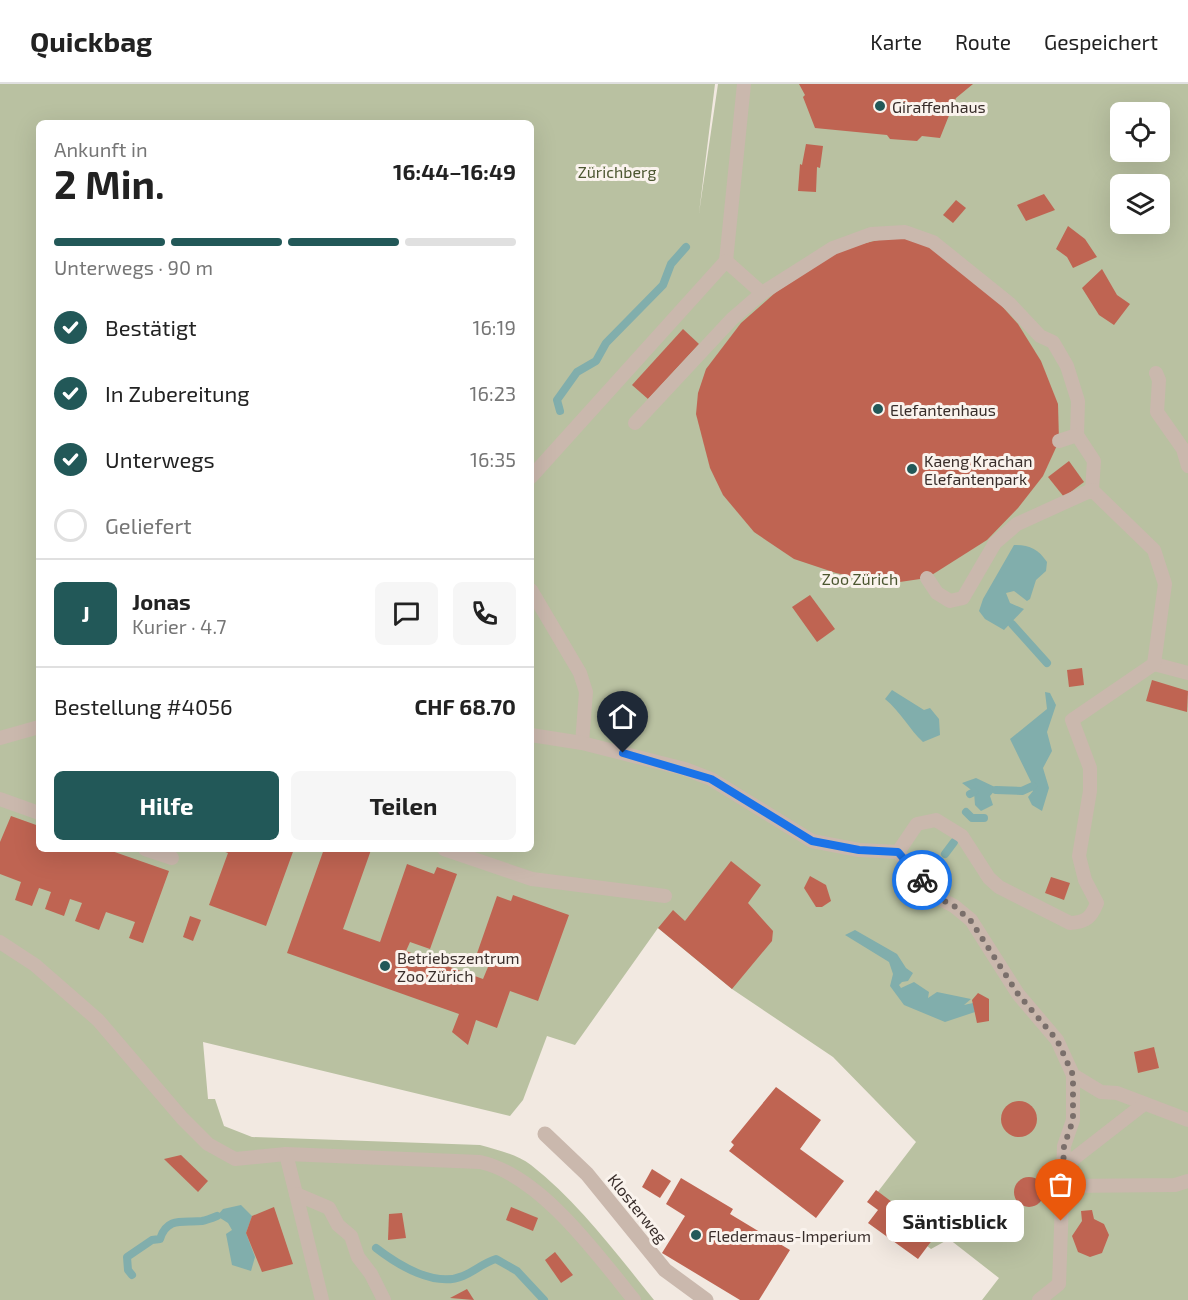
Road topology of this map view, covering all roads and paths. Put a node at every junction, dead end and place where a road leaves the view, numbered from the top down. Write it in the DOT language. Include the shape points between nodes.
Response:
graph roads {
  1 [pos="744,84"];
  2 [pos="726,261"];
  3 [pos="762,293"];
  4 [pos="1156,373"];
  5 [pos="635,423"];
  6 [pos="1077,435"];
  7 [pos="1059,441"];
  8 [pos="1188,466"];
  9 [pos="534,474"];
  10 [pos="1092,490"];
  11 [pos="927,578"];
  12 [pos="534,595"];
  13 [pos="1154,664"];
  14 [pos="1188,673"];
  15 [pos="36,728"];
  16 [pos="534,735"];
  17 [pos="0,738"];
  18 [pos="582,743"];
  19 [pos="0,799"];
  20 [pos="36,812"];
  21 [pos="154,852"];
  22 [pos="453,852"];
  23 [pos="898,852"];
  24 [pos="172,858"];
  25 [pos="665,896"];
  26 [pos="0,942"];
  27 [pos="1073,1075"];
  28 [pos="1144,1104"];
  29 [pos="1188,1120"];
  30 [pos="545,1134"];
  31 [pos="286,1154"];
  32 [pos="1063,1167"];
  33 [pos="1188,1181"];
  34 [pos="1062,1186"];
  35 [pos="296,1194"];
  36 [pos="322,1300"];
  37 [pos="384,1300"];
  38 [pos="634,1300"];
  39 [pos="706,1300"];
  40 [pos="1039,1300"];
  1 -- 2 [label="lane"];
  2 -- 3 [label="lane"];
  2 -- 9 [label="lane"];
  3 -- 5 [label="lane" via="732,319"];
  3 -- 6 [label="lane" via="833,248 871,234 905,232 933,242 1010,304 1040,336 1053,342 1067,366 1078,401"];
  4 -- 8 [label="lane" via="1157,412 1183,449"];
  6 -- 7 [label="lane"];
  6 -- 10 [label="lane" via="1094,461"];
  10 -- 11 [label="lane" via="1017,524 995,543 963,598 950,601 937,593"];
  10 -- 13 [label="lane" via="1154,549 1165,584"];
  12 -- 18 [label="lane" via="580,673 586,692"];
  13 -- 14 [label="lane"];
  13 -- 23 [label="lane" via="1072,720 1090,768 1079,856 1097,903 1092,915 1082,923 1070,923 999,887 962,836 936,820 916,824"];
  15 -- 17 [label="lane"];
  16 -- 18 [label="lane"];
  18 -- 23 [label="lane" via="711,779 812,841"];
  19 -- 20 [label="lane"];
  21 -- 24 [label="lane"];
  22 -- 25 [label="lane" via="532,879"];
  23 -- 27 [label="lane" via="933,895 971,921 1018,994 1057,1040"];
  26 -- 31 [label="lane" via="35,965 98,1020 208,1144 235,1159"];
  27 -- 28 [label="lane" via="1101,1092 1117,1093"];
  27 -- 32 [label="lane" via="1073,1120 1064,1146"];
  28 -- 29 [label="lane"];
  28 -- 32 [label="lane"];
  30 -- 39 [label="street, Klosterweg" via="587,1174 665,1270"];
  31 -- 35 [label="lane"];
  31 -- 38 [label="lane" via="499,1166 520,1178 561,1216"];
  32 -- 34 [label="lane"];
  33 -- 34 [label="lane" via="1175,1185"];
  34 -- 40 [label="lane" via="1059,1284"];
  35 -- 36 [label="lane"];
  35 -- 37 [label="lane" via="328,1208 338,1225 351,1236 358,1257"];
}
